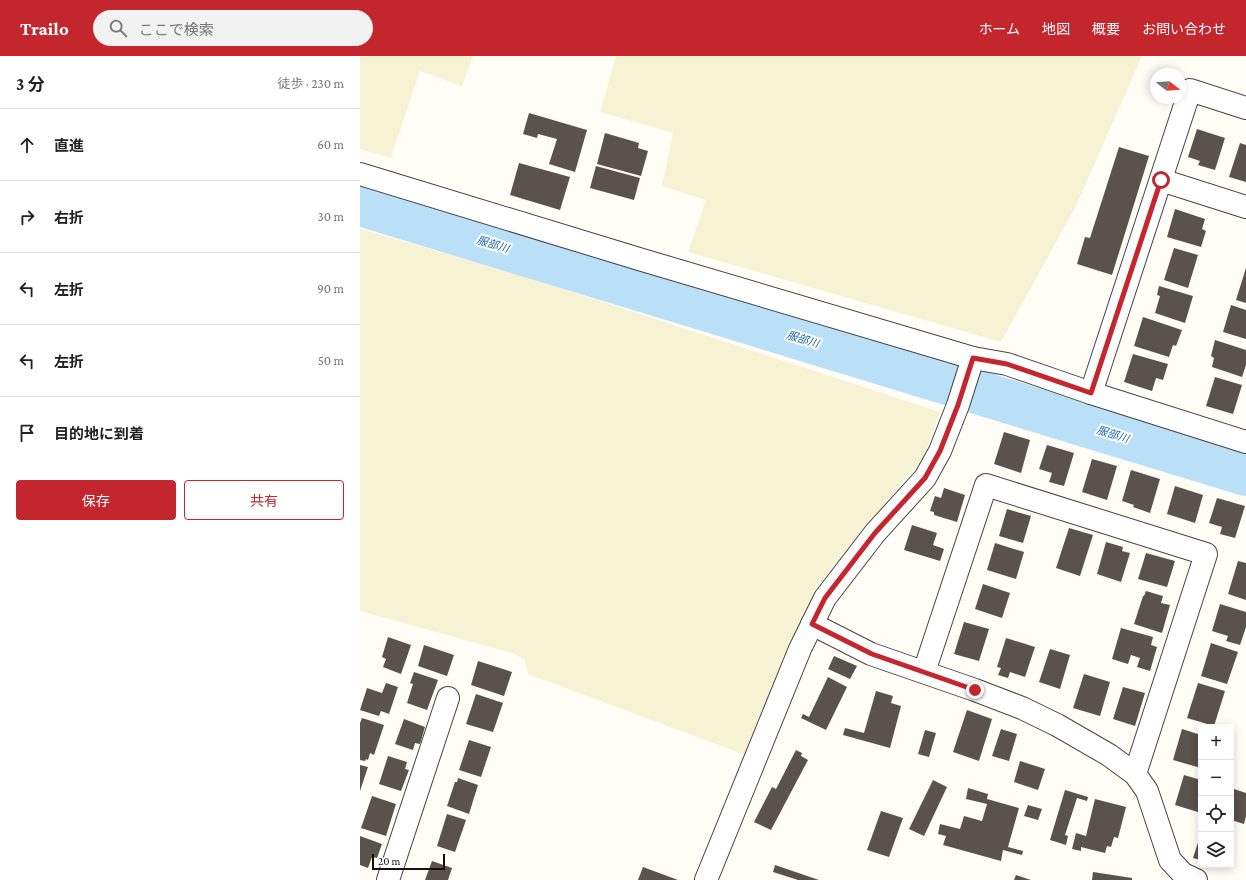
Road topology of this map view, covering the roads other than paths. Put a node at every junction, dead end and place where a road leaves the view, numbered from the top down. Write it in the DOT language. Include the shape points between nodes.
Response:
graph roads {
  1 [pos="1246,108"];
  2 [pos="360,174"];
  3 [pos="1161,180"];
  4 [pos="1246,207"];
  5 [pos="973,358"];
  6 [pos="1091,393"];
  7 [pos="1246,442"];
  8 [pos="812,624"];
  9 [pos="924,672"];
  10 [pos="448,698"];
  11 [pos="1136,774"];
  12 [pos="388,880"];
  13 [pos="706,880"];
  14 [pos="1196,880"];
  1 -- 3 [label="street" via="1190,90"];
  2 -- 5 [label="street"];
  3 -- 4 [label="street"];
  3 -- 6 [label="street"];
  5 -- 6 [label="street" via="1007,364"];
  5 -- 8 [label="street" via="940,451 925,478 875,533 825,598"];
  6 -- 7 [label="street"];
  8 -- 9 [label="street" via="872,654"];
  8 -- 13 [label="street"];
  9 -- 11 [label="street" via="1029,711 1109,755"];
  9 -- 11 [label="street" via="986,485 1206,554"];
  10 -- 12 [label="street"];
  11 -- 14 [label="street" via="1147,791 1170,860 1183,874"];
}
